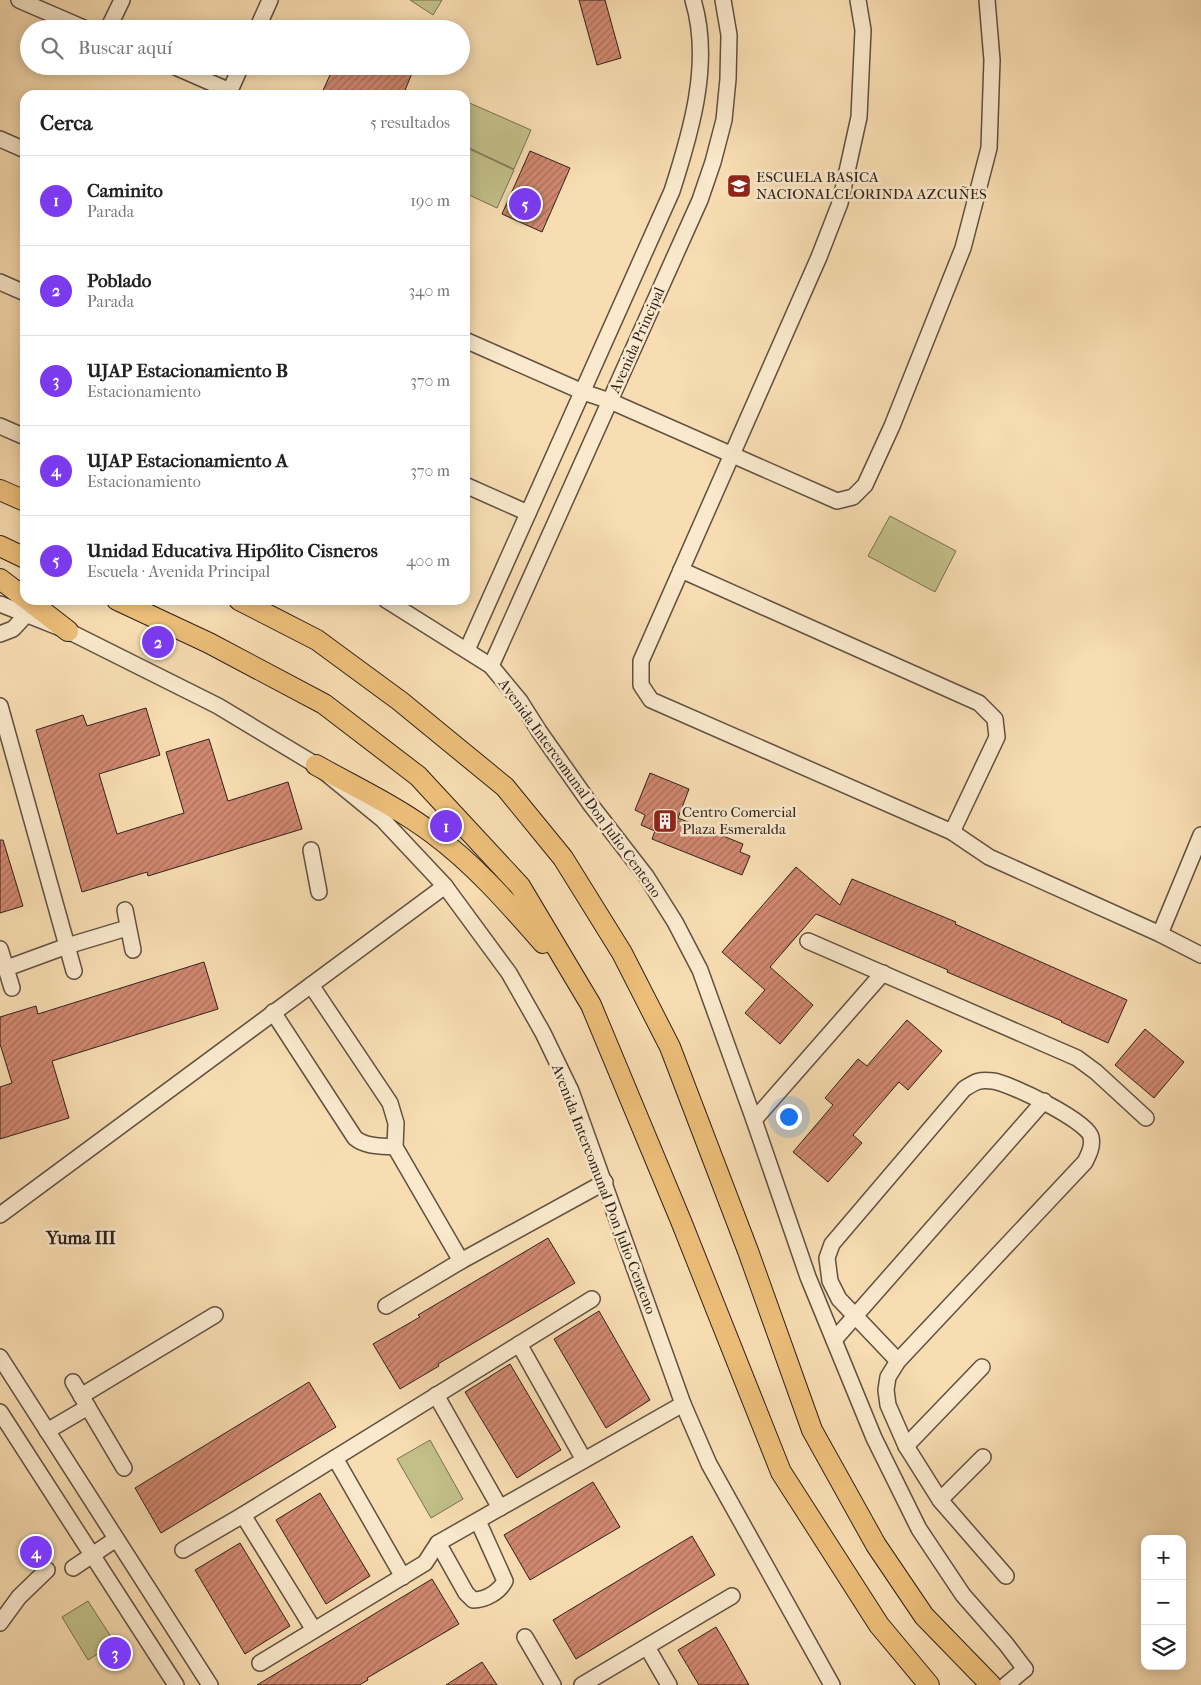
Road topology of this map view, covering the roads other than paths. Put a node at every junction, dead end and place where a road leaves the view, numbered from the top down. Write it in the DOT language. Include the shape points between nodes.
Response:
graph roads {
  1 [pos="19,0"];
  2 [pos="122,0"];
  3 [pos="270,0"];
  4 [pos="693,0"];
  5 [pos="723,0"];
  6 [pos="858,0"];
  7 [pos="987,0"];
  8 [pos="65,20"];
  9 [pos="112,20"];
  10 [pos="261,20"];
  11 [pos="192,75"];
  12 [pos="237,75"];
  13 [pos="223,90"];
  14 [pos="230,90"];
  15 [pos="0,139"];
  16 [pos="20,148"];
  17 [pos="0,282"];
  18 [pos="20,291"];
  19 [pos="470,342"];
  20 [pos="583,392"];
  21 [pos="610,400"];
  22 [pos="0,426"];
  23 [pos="20,435"];
  24 [pos="732,455"];
  25 [pos="470,487"];
  26 [pos="0,490"];
  27 [pos="20,499"];
  28 [pos="528,513"];
  29 [pos="0,546"];
  30 [pos="20,556"];
  31 [pos="681,570"];
  32 [pos="0,578"];
  33 [pos="20,598"];
  34 [pos="0,604"];
  35 [pos="20,604"];
  36 [pos="25,605"];
  37 [pos="28,605"];
  38 [pos="127,605"];
  39 [pos="249,605"];
  40 [pos="394,605"];
  41 [pos="68,631"];
  42 [pos="0,634"];
  43 [pos="467,650"];
  44 [pos="491,666"];
  45 [pos="0,706"];
  46 [pos="316,765"];
  47 [pos="952,832"];
  48 [pos="1201,835"];
  49 [pos="311,850"];
  50 [pos="445,886"];
  51 [pos="319,892"];
  52 [pos="125,910"];
  53 [pos="127,928"];
  54 [pos="1160,934"];
  55 [pos="808,941"];
  56 [pos="67,946"];
  57 [pos="0,949"];
  58 [pos="133,950"];
  59 [pos="1201,955"];
  60 [pos="7,968"];
  61 [pos="74,971"];
  62 [pos="883,973"];
  63 [pos="311,985"];
  64 [pos="12,988"];
  65 [pos="583,991"];
  66 [pos="273,1012"];
  67 [pos="1044,1101"];
  68 [pos="1146,1118"];
  69 [pos="754,1120"];
  70 [pos="395,1147"];
  71 [pos="605,1182"];
  72 [pos="0,1215"];
  73 [pos="461,1261"];
  74 [pos="592,1299"];
  75 [pos="386,1306"];
  76 [pos="214,1315"];
  77 [pos="855,1317"];
  78 [pos="834,1340"];
  79 [pos="519,1344"];
  80 [pos="0,1357"];
  81 [pos="898,1361"];
  82 [pos="982,1367"];
  83 [pos="73,1382"];
  84 [pos="436,1395"];
  85 [pos="84,1402"];
  86 [pos="683,1404"];
  87 [pos="0,1412"];
  88 [pos="47,1430"];
  89 [pos="906,1446"];
  90 [pos="983,1457"];
  91 [pos="335,1458"];
  92 [pos="584,1460"];
  93 [pos="124,1468"];
  94 [pos="940,1500"];
  95 [pos="500,1508"];
  96 [pos="243,1515"];
  97 [pos="478,1521"];
  98 [pos="116,1539"];
  99 [pos="438,1543"];
  100 [pos="183,1550"];
  101 [pos="92,1555"];
  102 [pos="73,1568"];
  103 [pos="47,1570"];
  104 [pos="1006,1576"];
  105 [pos="403,1577"];
  106 [pos="732,1596"];
  107 [pos="0,1623"];
  108 [pos="314,1630"];
  109 [pos="525,1638"];
  110 [pos="647,1647"];
  111 [pos="260,1663"];
  112 [pos="1025,1669"];
  113 [pos="176,1685"];
  114 [pos="210,1685"];
  115 [pos="553,1685"];
  116 [pos="582,1685"];
  117 [pos="669,1685"];
  118 [pos="832,1685"];
  119 [pos="929,1685"];
  120 [pos="991,1685"];
  121 [pos="1006,1685"];
  122 [pos="1022,1685"];
  1 -- 8 [label="street"];
  2 -- 9 [label="street"];
  3 -- 10 [label="street"];
  4 -- 20 [label="street, Avenida Principal" via="700,42 698,82 687,142 672,191"];
  5 -- 21 [label="street, Avenida Principal" via="729,35 728,79 724,120 713,162 700,200"];
  6 -- 24 [label="street" via="863,30 859,117 840,204"];
  7 -- 24 [label="street" via="992,60 989,148 962,248 892,426 865,485 853,497 837,501"];
  11 -- 13 [label="street"];
  12 -- 14 [label="street"];
  15 -- 16 [label="street"];
  17 -- 18 [label="street"];
  19 -- 20 [label="street"];
  20 -- 21 [label="street"];
  20 -- 28 [label="street, Avenida Principal"];
  21 -- 24 [label="street"];
  21 -- 44 [label="street, Avenida Principal"];
  22 -- 23 [label="street"];
  24 -- 31 [label="street"];
  25 -- 28 [label="street"];
  26 -- 27 [label="main road"];
  28 -- 43 [label="street, Avenida Principal"];
  29 -- 30 [label="main road"];
  31 -- 47 [label="street" via="641,661 641,686 651,700"];
  31 -- 47 [label="street" via="979,703 995,719 997,737"];
  32 -- 33 [label="main road"];
  34 -- 35 [label="street"];
  36 -- 42 [label="street" via="13,629"];
  37 -- 41 [label="main road"];
  38 -- 65 [label="main road" via="209,643 324,704 418,776 520,886"];
  39 -- 120 [label="main road" via="316,640 400,701 505,787 563,858 622,953 670,1047 812,1430 876,1545 924,1616"];
  40 -- 43 [label="street, Avenida Intercomunal Don Julio Centeno"];
  41 -- 46 [label="street, Avenida Intercomunal Don Julio Centeno" via="218,706"];
  43 -- 44 [label="street, Avenida Intercomunal Don Julio Centeno"];
  44 -- 69 [label="street, Avenida Intercomunal Don Julio Centeno" via="520,701 591,805 646,876 675,922 700,970"];
  45 -- 56 [label="street"];
  46 -- 50 [label="street, Avenida Intercomunal Don Julio Centeno" via="383,820"];
  46 -- 65 [label="main road" via="409,817 463,858 498,891"];
  47 -- 54 [label="street" via="989,858"];
  48 -- 54 [label="street"];
  49 -- 51 [label="street"];
  50 -- 63 [label="street"];
  50 -- 71 [label="street, Avenida Intercomunal Don Julio Centeno" via="510,973 543,1033 571,1091"];
  52 -- 53 [label="street"];
  53 -- 56 [label="street"];
  53 -- 58 [label="street"];
  54 -- 59 [label="street"];
  55 -- 62 [label="street"];
  56 -- 60 [label="street"];
  56 -- 61 [label="street"];
  57 -- 60 [label="street"];
  60 -- 64 [label="street"];
  62 -- 68 [label="street" via="1077,1058"];
  62 -- 69 [label="street"];
  63 -- 66 [label="street"];
  63 -- 70 [label="street" via="390,1103 396,1123"];
  65 -- 119 [label="main road" via="681,1221 781,1472 879,1625"];
  66 -- 70 [label="street" via="355,1138 366,1144"];
  66 -- 72 [label="street"];
  67 -- 77 [label="street"];
  67 -- 77 [label="street" via="994,1081 977,1081 964,1089 832,1244 827,1258 830,1281 839,1299"];
  67 -- 81 [label="street" via="1083,1125 1091,1135 1092,1148 1085,1162"];
  69 -- 78 [label="street, Avenida Intercomunal Don Julio Centeno" via="808,1277"];
  70 -- 73 [label="street"];
  71 -- 73 [label="street"];
  71 -- 86 [label="street, Avenida Intercomunal Don Julio Centeno"];
  73 -- 75 [label="street"];
  74 -- 79 [label="street"];
  76 -- 85 [label="street"];
  77 -- 78 [label="street"];
  77 -- 81 [label="street"];
  78 -- 112 [label="street, Avenida Intercomunal Don Julio Centeno" via="874,1438 919,1529 963,1595"];
  79 -- 84 [label="street"];
  79 -- 92 [label="street"];
  80 -- 88 [label="street"];
  81 -- 89 [label="street" via="888,1377 886,1390 888,1405"];
  82 -- 89 [label="street"];
  83 -- 85 [label="street"];
  84 -- 91 [label="street"];
  84 -- 95 [label="street"];
  85 -- 88 [label="street"];
  85 -- 93 [label="street"];
  86 -- 92 [label="street"];
  86 -- 118 [label="street, Avenida Intercomunal Don Julio Centeno" via="714,1472"];
  87 -- 101 [label="street"];
  88 -- 98 [label="street"];
  89 -- 94 [label="street"];
  90 -- 94 [label="street"];
  91 -- 96 [label="street"];
  91 -- 105 [label="street"];
  92 -- 95 [label="street"];
  94 -- 104 [label="street"];
  95 -- 97 [label="street"];
  96 -- 100 [label="street"];
  96 -- 108 [label="street"];
  97 -- 99 [label="street"];
  97 -- 99 [label="street" via="506,1582 482,1600 473,1600 466,1593"];
  98 -- 101 [label="street"];
  98 -- 114 [label="street"];
  99 -- 105 [label="street" via="425,1563"];
  101 -- 102 [label="street"];
  101 -- 113 [label="street"];
  103 -- 107 [label="street" via="19,1597"];
  105 -- 108 [label="street"];
  106 -- 110 [label="street"];
  108 -- 111 [label="street"];
  109 -- 115 [label="street"];
  110 -- 116 [label="street"];
  110 -- 117 [label="street"];
  112 -- 121 [label="street"];
  112 -- 122 [label="street"];
}
